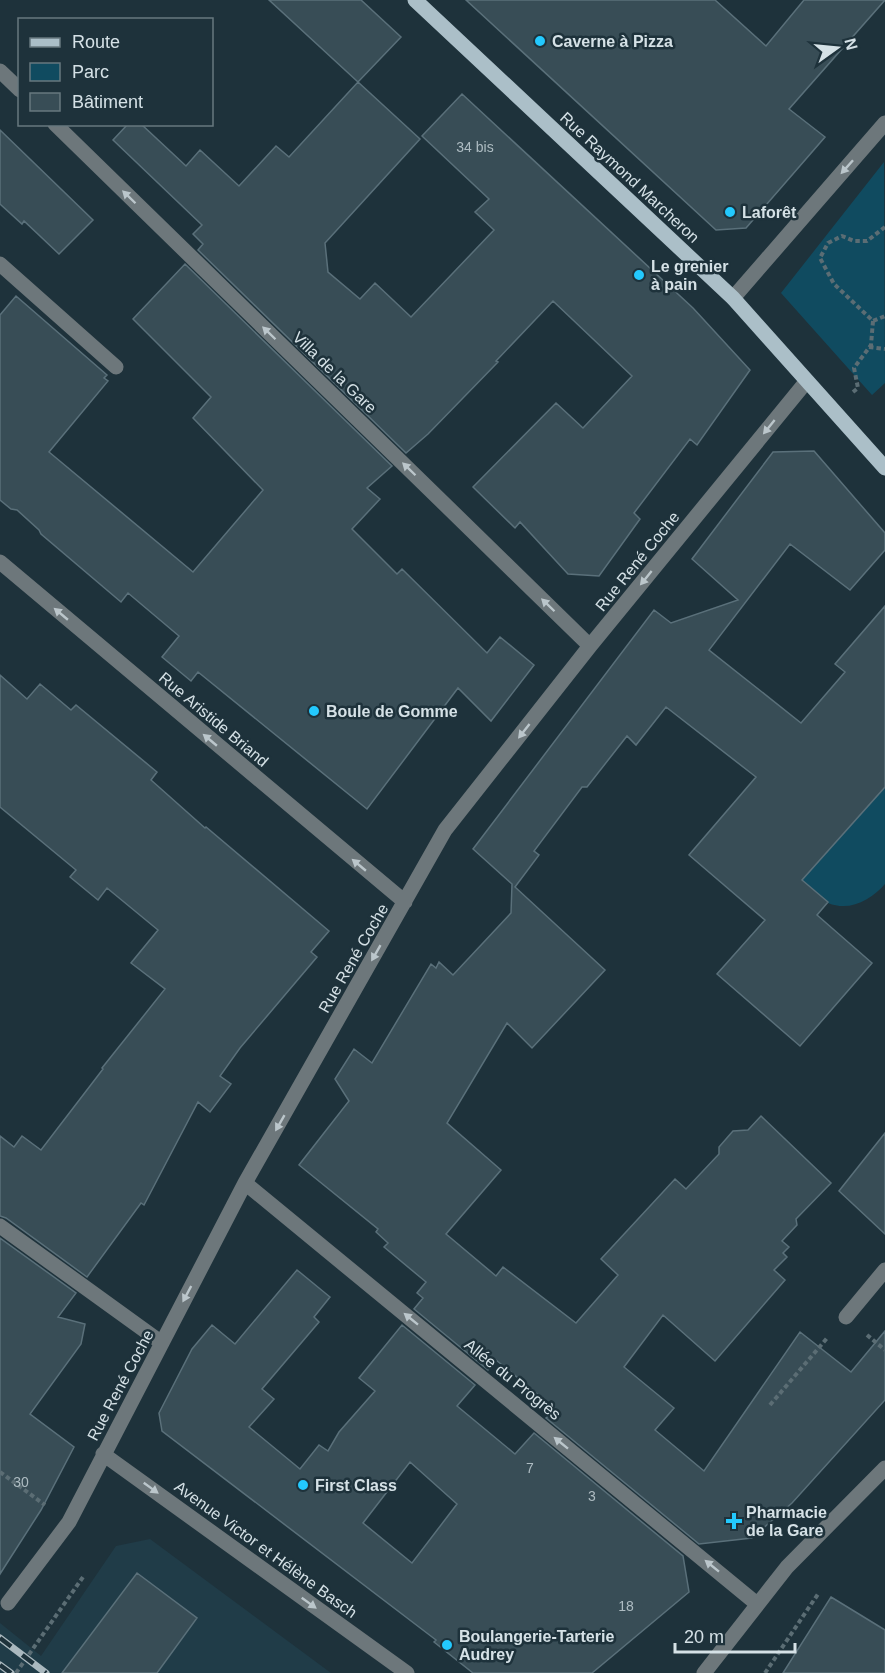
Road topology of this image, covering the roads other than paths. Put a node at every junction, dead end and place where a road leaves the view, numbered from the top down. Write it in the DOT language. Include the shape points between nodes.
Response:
graph roads {
  1 [pos="415,0"];
  2 [pos="0,71"];
  3 [pos="18,88"];
  4 [pos="885,123"];
  5 [pos="57,126"];
  6 [pos="0,264"];
  7 [pos="733,298"];
  8 [pos="116,367"];
  9 [pos="806,382"];
  10 [pos="885,468"];
  11 [pos="0,562"];
  12 [pos="590,646"];
  13 [pos="405,902"];
  14 [pos="245,1183"];
  15 [pos="0,1226"];
  16 [pos="885,1270"];
  17 [pos="846,1317"];
  18 [pos="162,1343"];
  19 [pos="104,1454"];
  20 [pos="885,1468"];
  21 [pos="8,1603"];
  22 [pos="757,1604"];
  23 [pos="407,1673"];
  24 [pos="704,1673"];
  1 -- 7 [label="main road, Rue Raymond Marcheron"];
  2 -- 3 [label="street"];
  4 -- 7 [label="street, one-way"];
  12 -- 5 [label="street, Villa de la Gare, one-way"];
  6 -- 8 [label="street"];
  7 -- 9 [label="main road, Rue Raymond Marcheron"];
  9 -- 10 [label="main road, Rue Raymond Marcheron"];
  9 -- 12 [label="street, Rue René Coche, one-way"];
  13 -- 11 [label="street, Rue Aristide Briand, one-way"];
  12 -- 13 [label="street, Rue René Coche, one-way" via="446,830"];
  13 -- 14 [label="street, Rue René Coche, one-way"];
  14 -- 18 [label="street, Rue René Coche, one-way"];
  22 -- 14 [label="street, Allée du Progrès, one-way"];
  15 -- 18 [label="street"];
  16 -- 17 [label="street"];
  18 -- 19 [label="street, Rue René Coche"];
  19 -- 21 [label="street, Rue René Coche" via="69,1522"];
  19 -- 23 [label="street, Avenue Victor et Hélène Basch, one-way"];
  20 -- 22 [label="street" via="787,1567"];
  22 -- 24 [label="street"];
}
